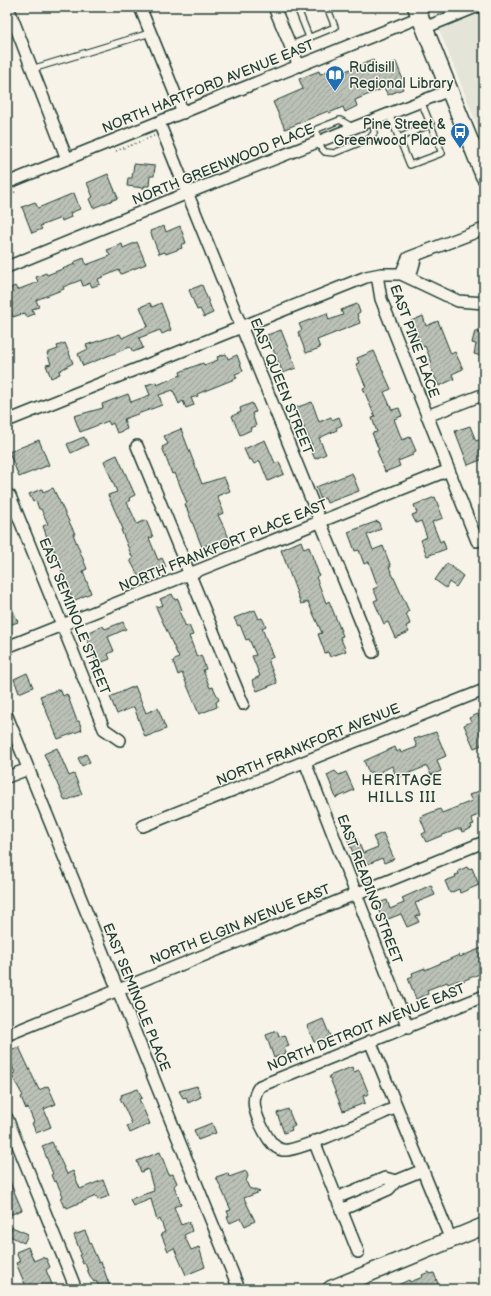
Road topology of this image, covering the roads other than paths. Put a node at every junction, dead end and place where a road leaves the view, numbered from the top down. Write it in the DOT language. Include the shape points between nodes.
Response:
graph roads {
  1 [pos="8,7"];
  2 [pos="140,7"];
  3 [pos="274,7"];
  4 [pos="297,7"];
  5 [pos="327,7"];
  6 [pos="469,8"];
  7 [pos="420,17"];
  8 [pos="150,33"];
  9 [pos="309,37"];
  10 [pos="290,44"];
  11 [pos="299,66"];
  12 [pos="32,69"];
  13 [pos="450,90"];
  14 [pos="422,101"];
  15 [pos="183,113"];
  16 [pos="389,114"];
  17 [pos="374,120"];
  18 [pos="431,124"];
  19 [pos="161,128"];
  20 [pos="399,138"];
  21 [pos="317,143"];
  22 [pos="67,159"];
  23 [pos="484,176"];
  24 [pos="7,183"];
  25 [pos="188,193"];
  26 [pos="481,230"];
  27 [pos="7,267"];
  28 [pos="377,275"];
  29 [pos="405,276"];
  30 [pos="484,303"];
  31 [pos="242,326"];
  32 [pos="482,395"];
  33 [pos="427,416"];
  34 [pos="7,421"];
  35 [pos="137,446"];
  36 [pos="449,470"];
  37 [pos="10,496"];
  38 [pos="320,522"];
  39 [pos="484,538"];
  40 [pos="190,574"];
  41 [pos="62,626"];
  42 [pos="7,647"];
  43 [pos="373,652"];
  44 [pos="483,692"];
  45 [pos="243,704"];
  46 [pos="7,716"];
  47 [pos="120,740"];
  48 [pos="305,762"];
  49 [pos="28,769"];
  50 [pos="7,778"];
  51 [pos="143,826"];
  52 [pos="484,842"];
  53 [pos="356,893"];
  54 [pos="118,990"];
  55 [pos="484,996"];
  56 [pos="408,1028"];
  57 [pos="7,1035"];
  58 [pos="370,1041"];
  59 [pos="397,1107"];
  60 [pos="7,1118"];
  61 [pos="314,1141"];
  62 [pos="423,1170"];
  63 [pos="396,1181"];
  64 [pos="336,1198"];
  65 [pos="341,1210"];
  66 [pos="484,1226"];
  67 [pos="451,1240"];
  68 [pos="358,1252"];
  69 [pos="76,1289"];
  70 [pos="239,1289"];
  71 [pos="331,1289"];
  1 -- 12 [label="street"];
  2 -- 8 [label="street"];
  3 -- 10 [label="street"];
  4 -- 9 [label="lane"];
  5 -- 9 [label="lane" via="335,27"];
  6 -- 7 [label="street, NORTH HARTFORD AVENUE EAST"];
  7 -- 11 [label="street, NORTH HARTFORD AVENUE EAST"];
  7 -- 13 [label="main road"];
  8 -- 12 [label="lane"];
  8 -- 15 [label="street"];
  9 -- 10 [label="lane"];
  10 -- 11 [label="street"];
  11 -- 15 [label="street, NORTH HARTFORD AVENUE EAST"];
  12 -- 22 [label="street"];
  13 -- 14 [label="street, NORTH GREENWOOD PLACE"];
  13 -- 23 [label="main road"];
  14 -- 16 [label="street, NORTH GREENWOOD PLACE"];
  14 -- 18 [label="lane"];
  15 -- 19 [label="street, NORTH HARTFORD AVENUE EAST"];
  16 -- 17 [label="street, NORTH GREENWOOD PLACE"];
  16 -- 20 [label="lane"];
  17 -- 21 [label="street, NORTH GREENWOOD PLACE"];
  17 -- 21 [label="lane" via="374,133 369,139 334,153 325,152"];
  18 -- 20 [label="lane"];
  18 -- 20 [label="lane" via="442,152 410,165"];
  19 -- 22 [label="street, NORTH HARTFORD AVENUE EAST"];
  19 -- 25 [label="street, EAST QUEEN STREET"];
  21 -- 25 [label="street, NORTH GREENWOOD PLACE"];
  22 -- 24 [label="street, NORTH HARTFORD AVENUE EAST"];
  25 -- 27 [label="street, NORTH GREENWOOD PLACE"];
  25 -- 31 [label="street, EAST QUEEN STREET"];
  26 -- 29 [label="street" via="408,258"];
  28 -- 29 [label="street"];
  28 -- 31 [label="street" via="356,280"];
  28 -- 33 [label="street, EAST PINE PLACE" via="381,299"];
  29 -- 30 [label="street" via="458,301"];
  31 -- 34 [label="street"];
  31 -- 38 [label="street, EAST QUEEN STREET"];
  32 -- 33 [label="street, EAST PINE PLACE"];
  33 -- 36 [label="street, EAST PINE PLACE"];
  35 -- 40 [label="street"];
  36 -- 38 [label="street, NORTH FRANKFORT PLACE EAST"];
  36 -- 39 [label="street, EAST PINE PLACE" via="477,542"];
  37 -- 41 [label="street, EAST SEMINOLE STREET"];
  38 -- 40 [label="street, NORTH FRANKFORT PLACE EAST"];
  38 -- 43 [label="street, EAST QUEEN STREET"];
  40 -- 41 [label="street, NORTH FRANKFORT PLACE EAST"];
  40 -- 45 [label="street"];
  41 -- 42 [label="street, NORTH FRANKFORT PLACE EAST"];
  41 -- 47 [label="street, EAST SEMINOLE STREET" via="104,729"];
  44 -- 48 [label="street, NORTH FRANKFORT AVENUE"];
  46 -- 49 [label="street, EAST SEMINOLE PLACE"];
  48 -- 51 [label="street, NORTH FRANKFORT AVENUE"];
  48 -- 53 [label="street, EAST READING STREET"];
  49 -- 50 [label="street"];
  49 -- 54 [label="street, EAST SEMINOLE PLACE"];
  52 -- 53 [label="street, NORTH ELGIN AVENUE EAST"];
  53 -- 54 [label="street, NORTH ELGIN AVENUE EAST"];
  53 -- 56 [label="street, EAST READING STREET"];
  54 -- 57 [label="street, NORTH ELGIN AVENUE EAST"];
  54 -- 70 [label="street, EAST SEMINOLE PLACE"];
  55 -- 56 [label="street, NORTH DETROIT AVENUE EAST"];
  56 -- 58 [label="street, NORTH DETROIT AVENUE EAST"];
  58 -- 59 [label="street"];
  58 -- 61 [label="street, NORTH DETROIT AVENUE EAST" via="260,1086 256,1092 256,1113 274,1146 285,1151"];
  59 -- 61 [label="street"];
  59 -- 62 [label="street"];
  60 -- 69 [label="street"];
  61 -- 64 [label="street"];
  62 -- 63 [label="street"];
  62 -- 67 [label="street"];
  63 -- 64 [label="street" via="385,1178"];
  63 -- 65 [label="street" via="390,1189"];
  64 -- 65 [label="street"];
  65 -- 68 [label="street"];
  66 -- 67 [label="main road"];
  67 -- 71 [label="main road"];
}
